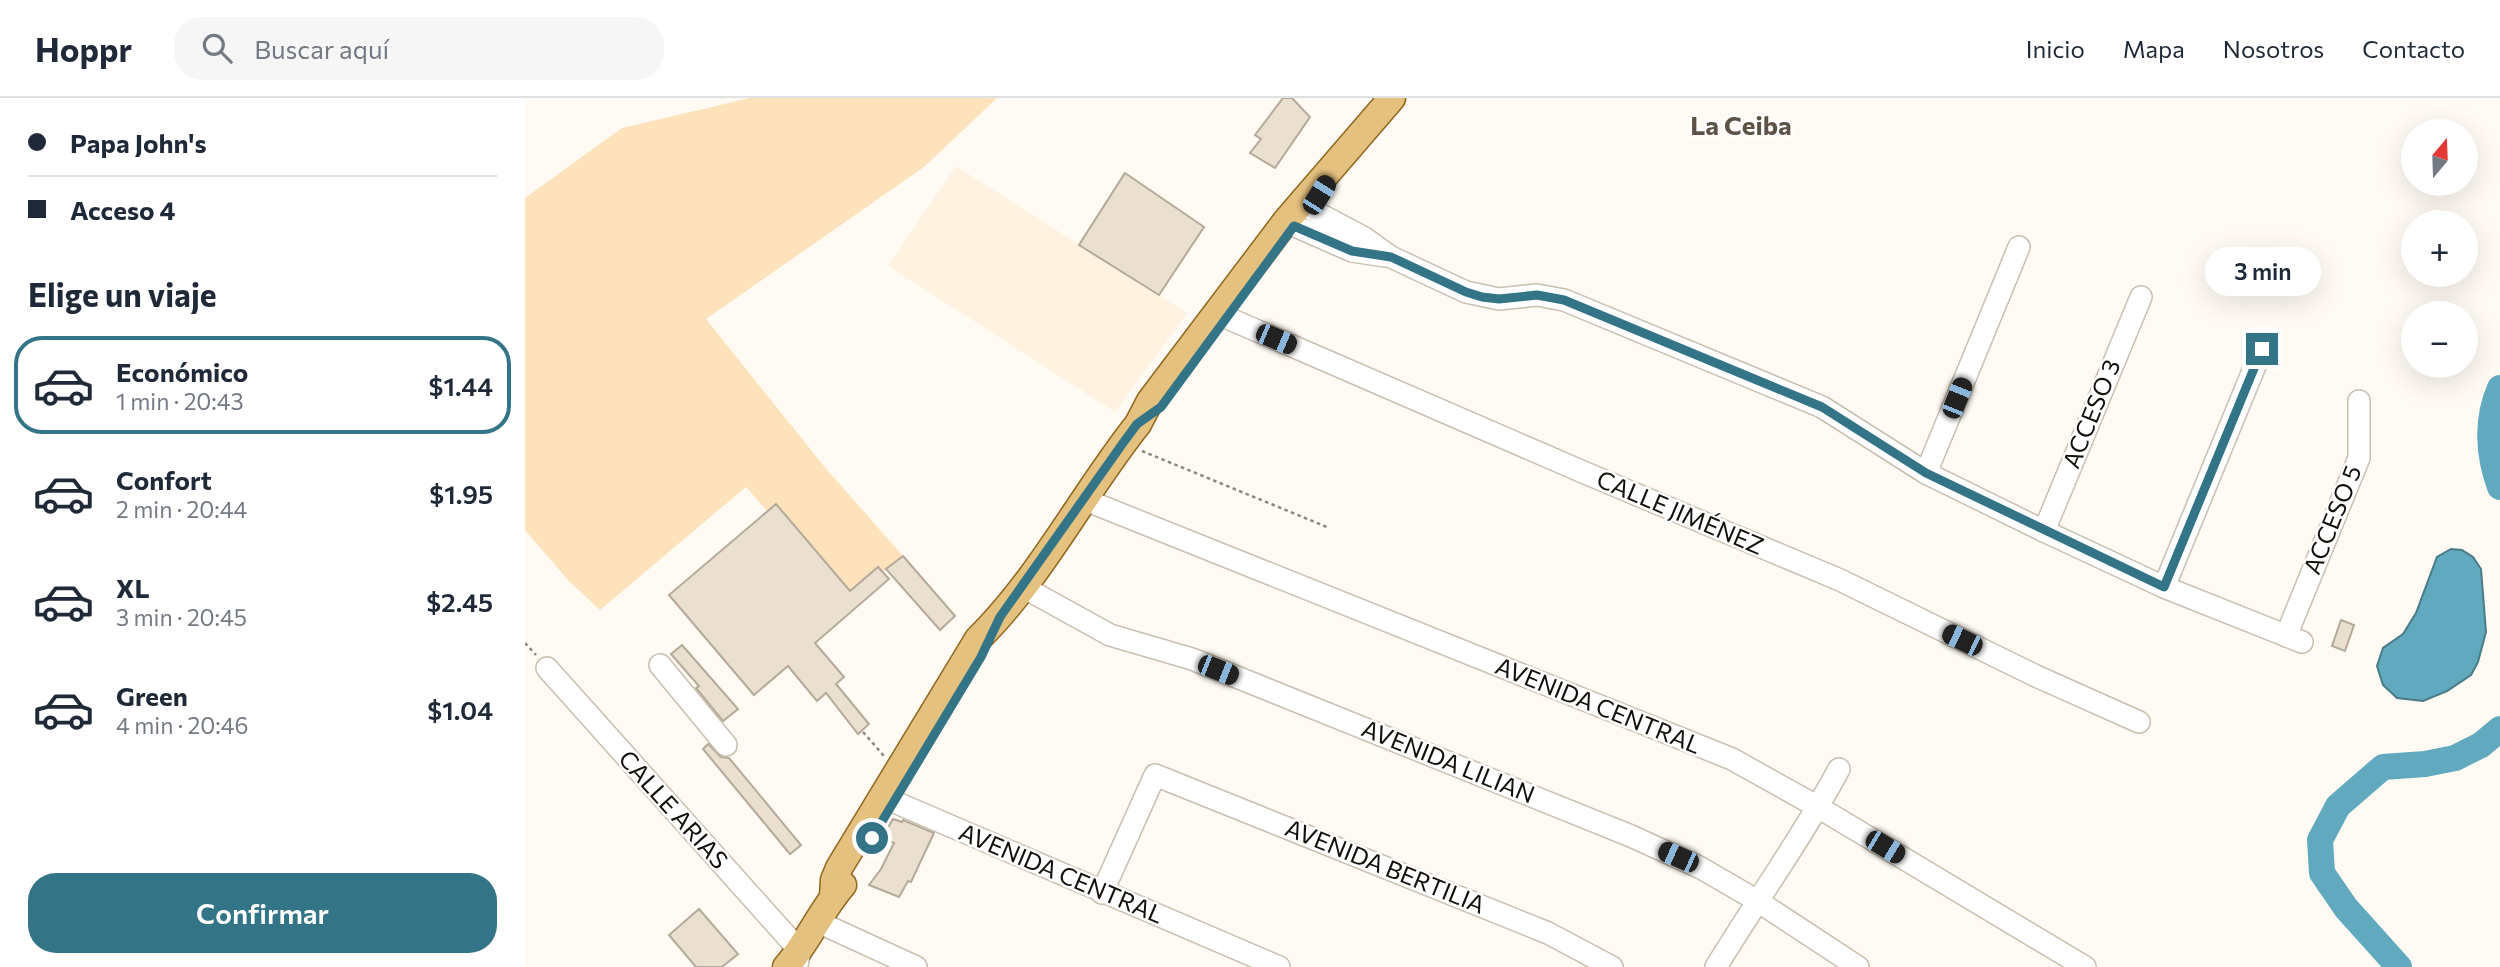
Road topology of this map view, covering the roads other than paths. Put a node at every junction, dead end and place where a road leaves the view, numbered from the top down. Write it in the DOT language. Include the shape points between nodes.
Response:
graph roads {
  1 [pos="1392,98"];
  2 [pos="1343,157"];
  3 [pos="1301,217"];
  4 [pos="2018,247"];
  5 [pos="2141,296"];
  6 [pos="1221,315"];
  7 [pos="2262,349"];
  8 [pos="2359,401"];
  9 [pos="1926,473"];
  10 [pos="1083,499"];
  11 [pos="2045,531"];
  12 [pos="1023,587"];
  13 [pos="2164,587"];
  14 [pos="660,665"];
  15 [pos="547,668"];
  16 [pos="2139,722"];
  17 [pos="726,745"];
  18 [pos="1839,769"];
  19 [pos="888,799"];
  20 [pos="1818,807"];
  21 [pos="1102,892"];
  22 [pos="1756,900"];
  23 [pos="818,922"];
  24 [pos="794,962"];
  25 [pos="1605,965"];
  26 [pos="916,967"];
  27 [pos="1279,967"];
  28 [pos="1716,967"];
  29 [pos="1858,967"];
  30 [pos="2085,967"];
  1 -- 2 [label="main road"];
  2 -- 3 [label="main road"];
  2 -- 6 [label="main road" via="1286,221"];
  3 -- 6 [label="main road"];
  3 -- 9 [label="street" via="1352,251 1391,257 1466,292 1499,299 1537,295 1564,300 1822,407"];
  4 -- 9 [label="street"];
  5 -- 11 [label="street, ACCESO 3"];
  6 -- 10 [label="main road" via="1161,407 1130,433"];
  6 -- 16 [label="street, CALLE JIMÉNEZ" via="1840,580"];
  7 -- 13 [label="street"];
  8 -- 13 [label="street, ACCESO 5" via="2359,458 2294,639"];
  9 -- 11 [label="street"];
  10 -- 12 [label="main road"];
  10 -- 20 [label="street, AVENIDA CENTRAL" via="1732,759"];
  11 -- 13 [label="street"];
  12 -- 19 [label="main road"];
  12 -- 22 [label="street, AVENIDA LILIAN" via="1110,635 1192,659 1631,836 1701,867"];
  14 -- 17 [label="street"];
  15 -- 24 [label="street, CALLE ARIAS"];
  18 -- 20 [label="street"];
  19 -- 21 [label="street, AVENIDA CENTRAL"];
  19 -- 23 [label="main road" via="850,877"];
  20 -- 22 [label="street"];
  20 -- 30 [label="street, AVENIDA CENTRAL"];
  21 -- 25 [label="street, AVENIDA BERTILIA" via="1154,775 1548,933"];
  21 -- 27 [label="street, AVENIDA CENTRAL"];
  22 -- 28 [label="street"];
  22 -- 29 [label="street, AVENIDA LILIAN"];
  23 -- 24 [label="main road"];
  23 -- 26 [label="street"];
}
